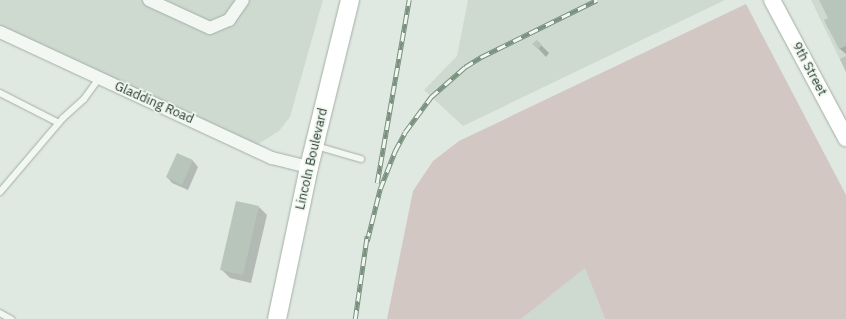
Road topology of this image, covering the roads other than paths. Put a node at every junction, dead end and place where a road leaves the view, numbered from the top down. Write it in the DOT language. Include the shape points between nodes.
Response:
graph roads {
  1 [pos="149,0"];
  2 [pos="243,0"];
  3 [pos="350,0"];
  4 [pos="772,0"];
  5 [pos="0,32"];
  6 [pos="99,78"];
  7 [pos="0,93"];
  8 [pos="59,123"];
  9 [pos="846,138"];
  10 [pos="314,146"];
  11 [pos="361,159"];
  12 [pos="309,167"];
  13 [pos="0,192"];
  14 [pos="0,313"];
  15 [pos="11,319"];
  16 [pos="277,319"];
  1 -- 2 [label="street" via="210,28 229,20"];
  3 -- 10 [label="main road, Lincoln Boulevard"];
  4 -- 9 [label="street, 9th Street"];
  5 -- 6 [label="street, Gladding Road"];
  6 -- 8 [label="lane" via="84,99"];
  6 -- 12 [label="street, Gladding Road" via="272,158"];
  7 -- 8 [label="lane"];
  8 -- 13 [label="lane"];
  10 -- 11 [label="lane"];
  10 -- 12 [label="main road, Lincoln Boulevard"];
  12 -- 16 [label="main road, Lincoln Boulevard"];
  14 -- 15 [label="lane"];
}
